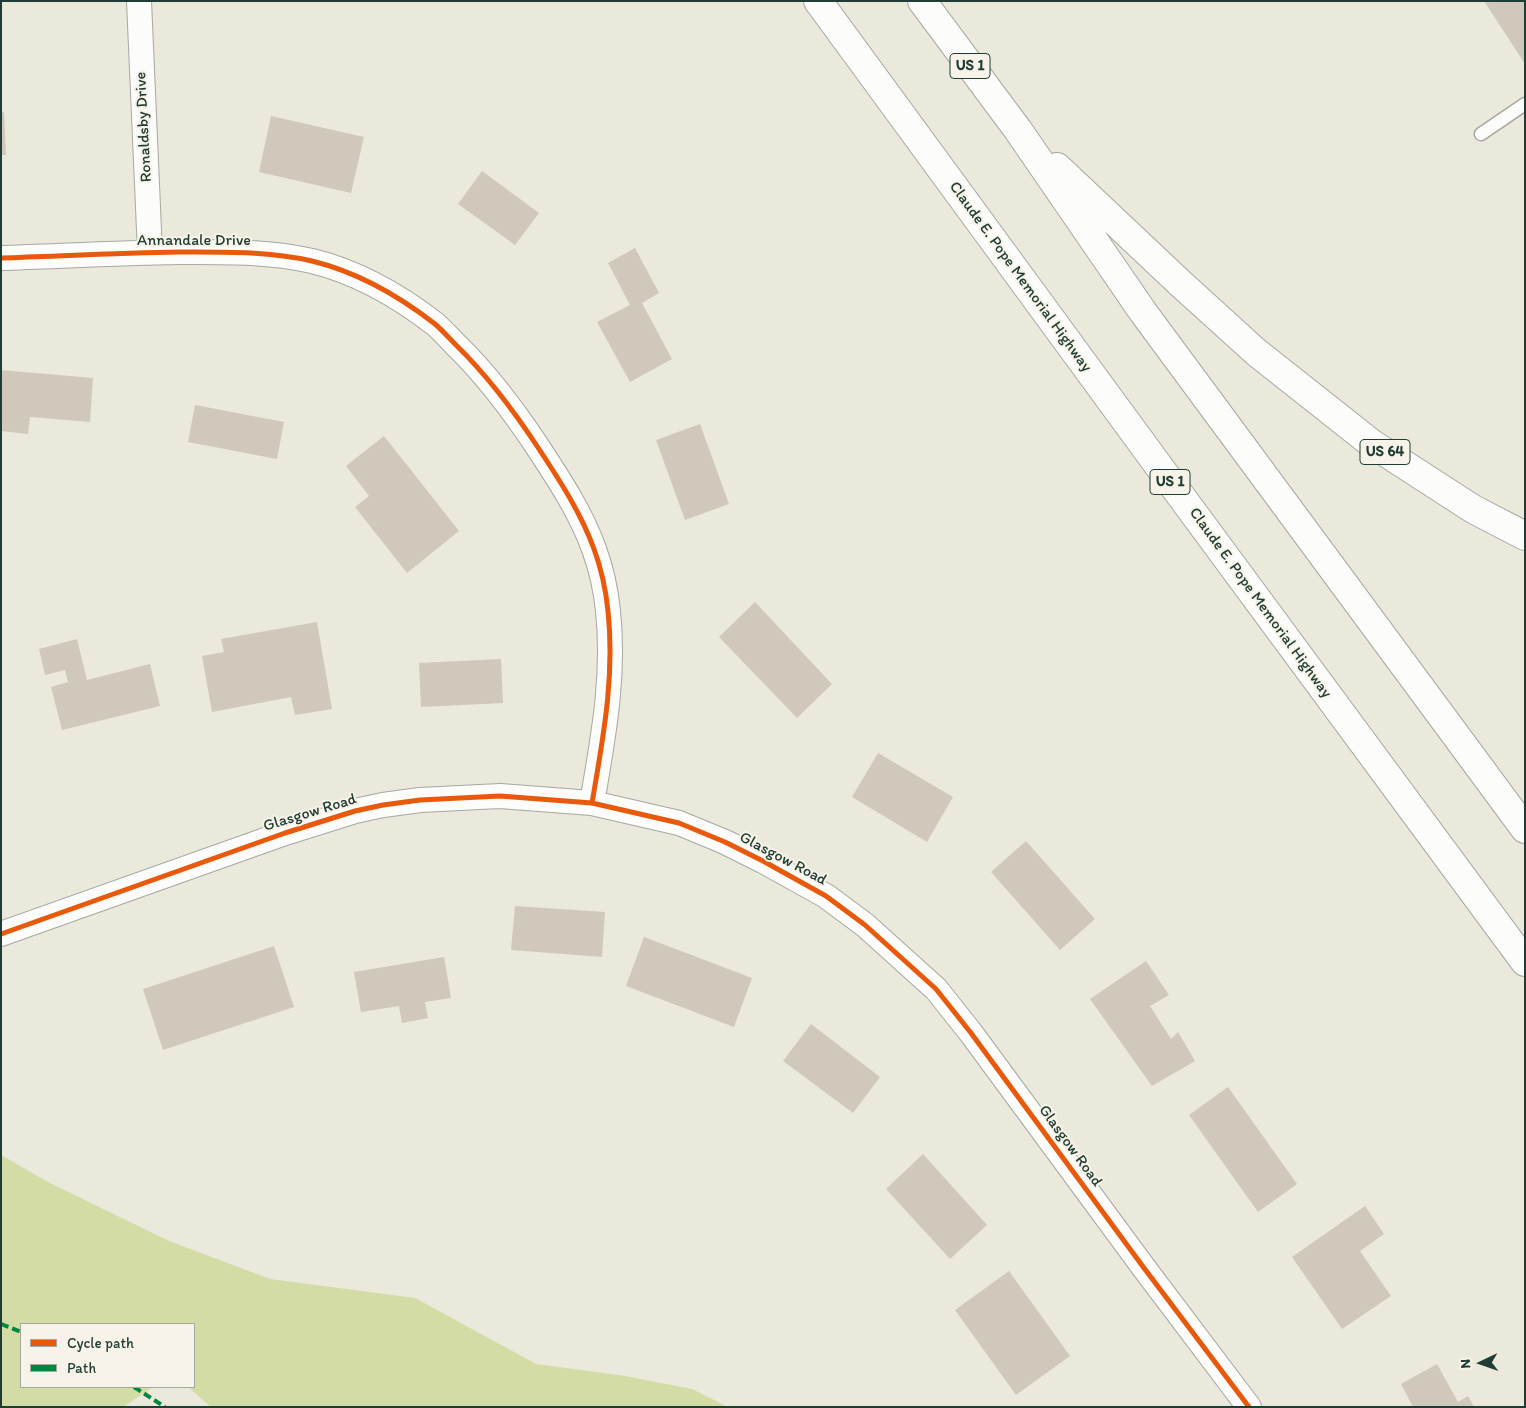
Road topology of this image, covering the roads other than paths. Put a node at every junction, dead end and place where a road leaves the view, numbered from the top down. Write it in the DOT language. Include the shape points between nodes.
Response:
graph roads {
  1 [pos="138,1"];
  2 [pos="818,1"];
  3 [pos="922,1"];
  4 [pos="1525,104"];
  5 [pos="1018,130"];
  6 [pos="1481,134"];
  7 [pos="150,253"];
  8 [pos="1,258"];
  9 [pos="1525,536"];
  10 [pos="592,803"];
  11 [pos="1525,829"];
  12 [pos="1,934"];
  13 [pos="1525,962"];
  14 [pos="1249,1407"];
  1 -- 7 [label="street, Ronaldsby Drive"];
  2 -- 13 [label="highway, Claude E. Pope Memorial Highway / US 1"];
  3 -- 5 [label="highway, US 1"];
  4 -- 6 [label="lane"];
  5 -- 9 [label="highway, US 64" via="1256,352 1371,443 1473,509"];
  5 -- 11 [label="highway, US 1" via="1143,312"];
  7 -- 8 [label="street, Annandale Drive"];
  7 -- 10 [label="street, Annandale Drive" via="244,252 284,255 316,262 370,282 400,300 436,326 480,368 556,475 594,549 608,609 612,662 607,716"];
  10 -- 12 [label="street, Glasgow Road" via="492,796 420,800 355,811"];
  10 -- 14 [label="street, Glasgow Road" via="679,823 725,842 795,878 865,925 930,984 971,1033"];
}
